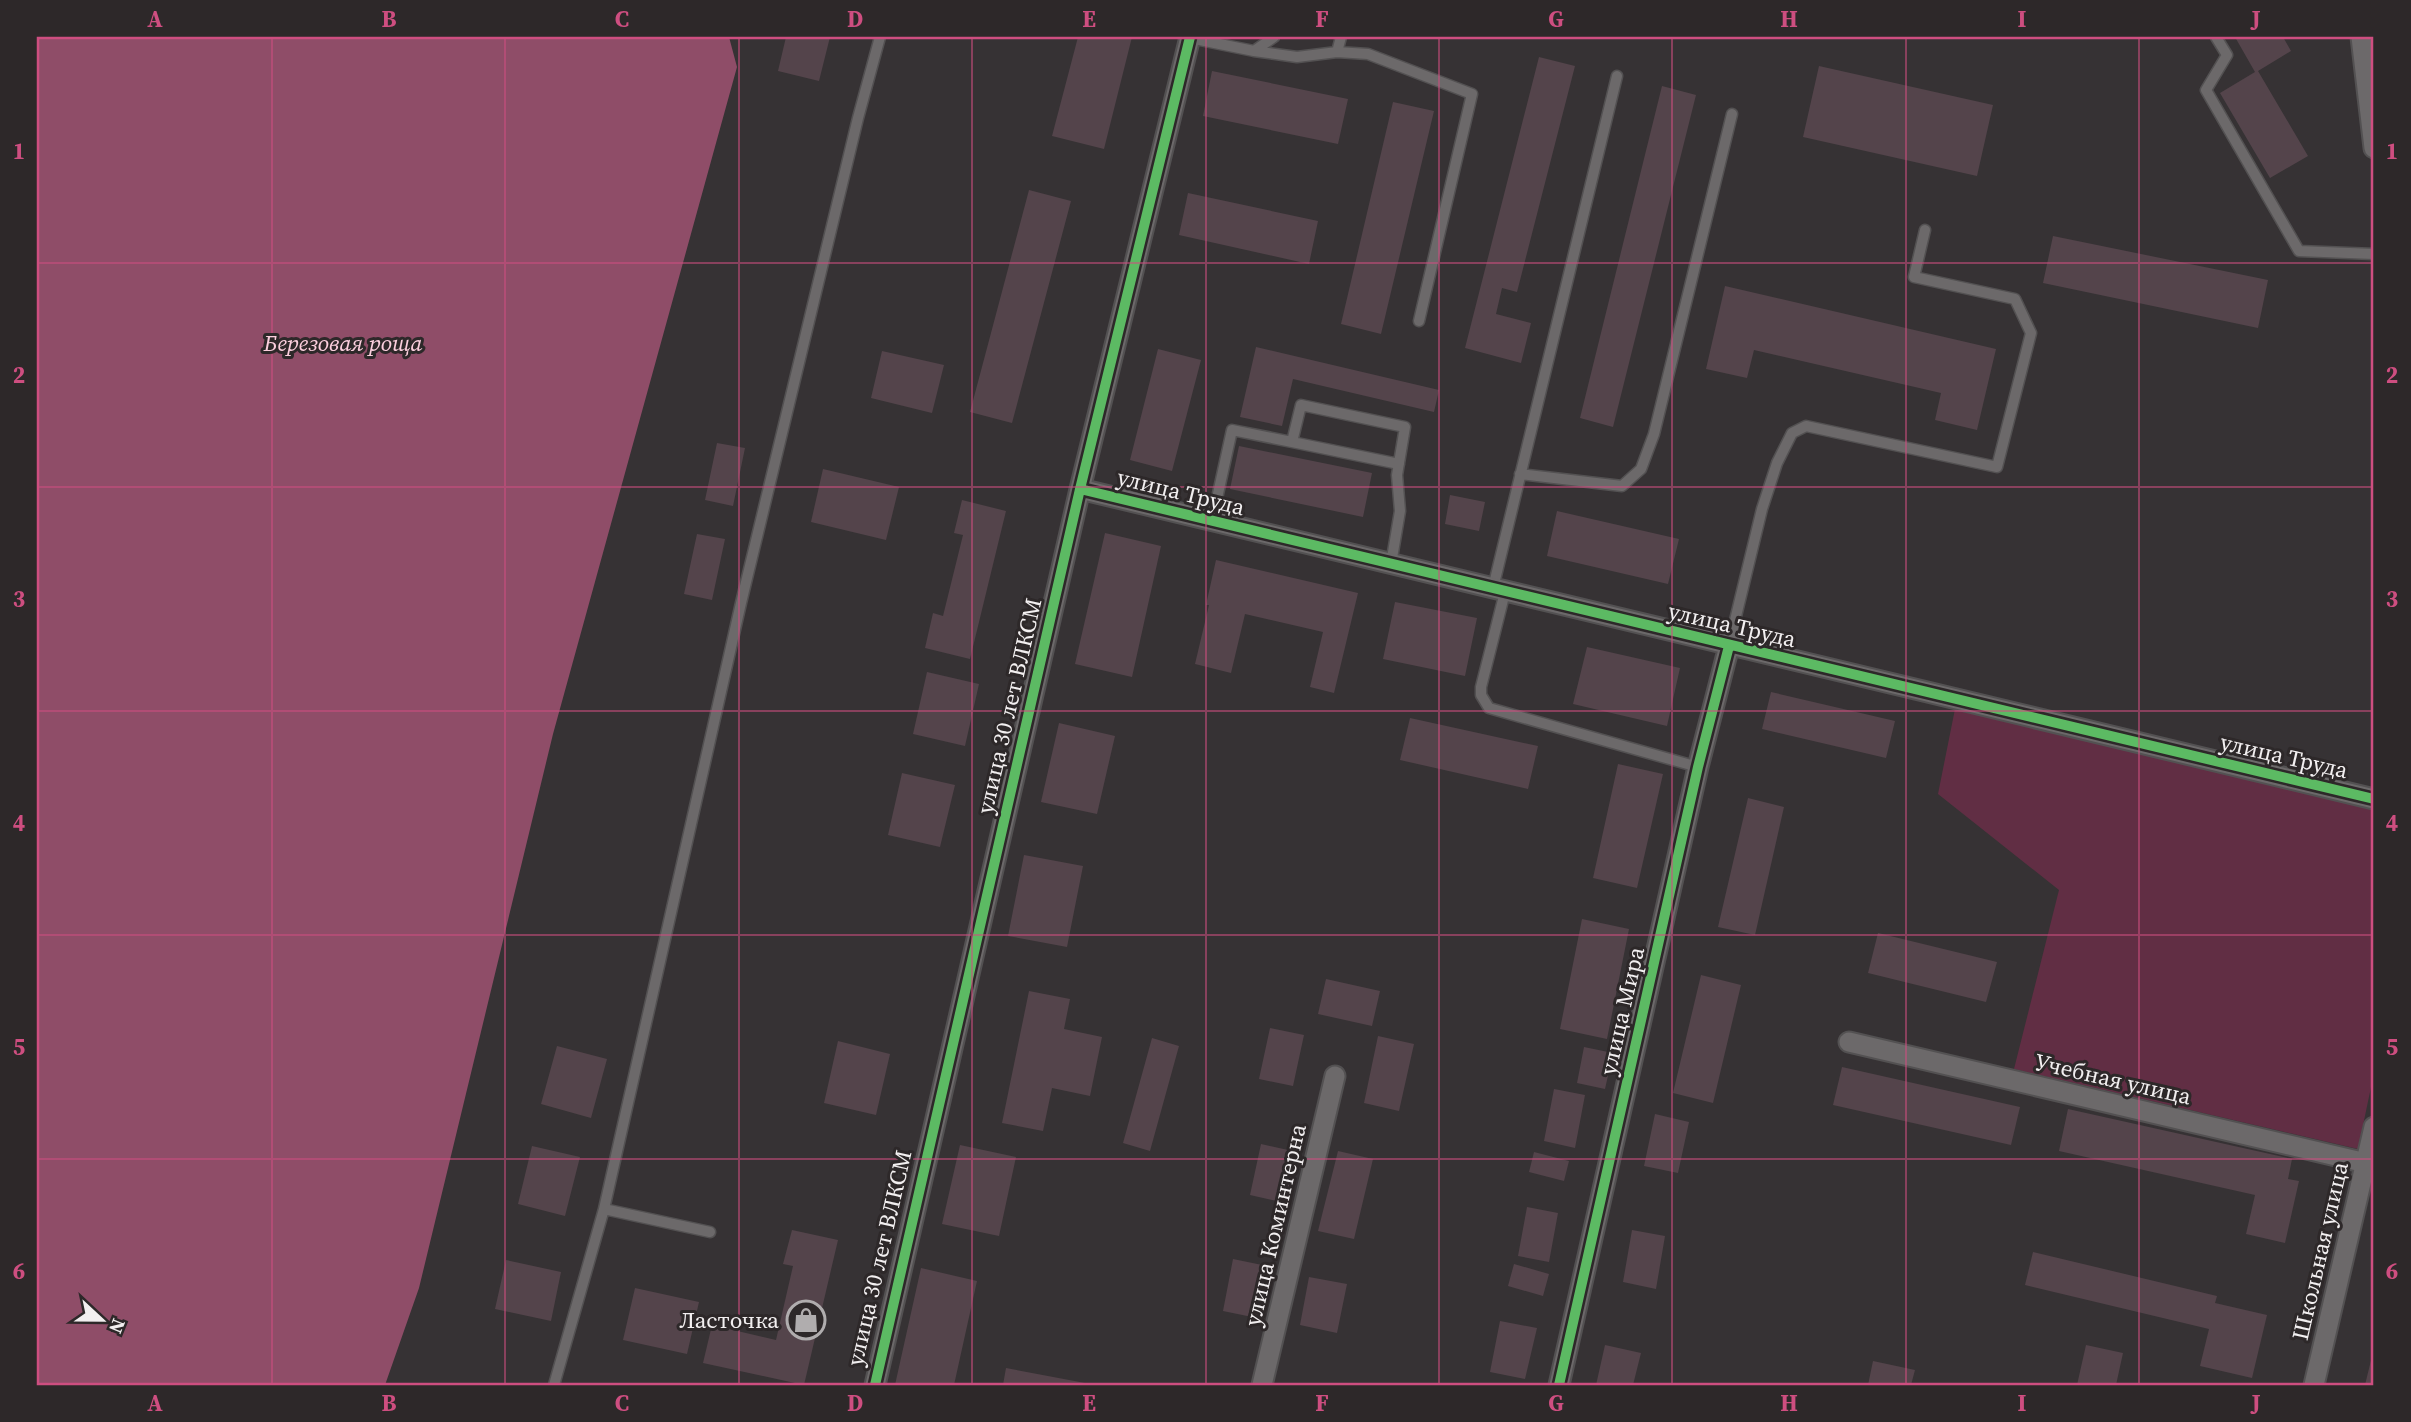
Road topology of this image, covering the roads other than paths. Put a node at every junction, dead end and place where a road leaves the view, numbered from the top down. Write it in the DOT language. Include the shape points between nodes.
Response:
graph roads {
  1 [pos="880,37"];
  2 [pos="1190,37"];
  3 [pos="1274,37"];
  4 [pos="1341,37"];
  5 [pos="2216,37"];
  6 [pos="2361,37"];
  7 [pos="1254,51"];
  8 [pos="1337,52"];
  9 [pos="1617,76"];
  10 [pos="1732,114"];
  11 [pos="2374,148"];
  12 [pos="1925,230"];
  13 [pos="2374,254"];
  14 [pos="1419,321"];
  15 [pos="1292,442"];
  16 [pos="1399,464"];
  17 [pos="1520,474"];
  18 [pos="1080,489"];
  19 [pos="1212,521"];
  20 [pos="1391,564"];
  21 [pos="1499,590"];
  22 [pos="1729,646"];
  23 [pos="1698,766"];
  24 [pos="2374,799"];
  25 [pos="1849,1042"];
  26 [pos="1335,1076"];
  27 [pos="2374,1127"];
  28 [pos="2368,1172"];
  29 [pos="604,1209"];
  30 [pos="710,1232"];
  31 [pos="554,1385"];
  32 [pos="875,1385"];
  33 [pos="1262,1385"];
  34 [pos="1559,1385"];
  35 [pos="2314,1385"];
  1 -- 29 [label="lane" via="741,603"];
  2 -- 7 [label="lane"];
  2 -- 18 [label="street, улица 30 лет ВЛКСМ"];
  3 -- 7 [label="lane"];
  4 -- 8 [label="lane"];
  5 -- 13 [label="lane" via="2227,55 2206,90 2299,251"];
  6 -- 11 [label="street"];
  7 -- 8 [label="lane" via="1297,57"];
  8 -- 14 [label="lane" via="1368,54 1472,94"];
  9 -- 17 [label="lane"];
  10 -- 17 [label="lane" via="1654,434 1641,469 1622,486"];
  12 -- 22 [label="lane" via="1914,277 2015,299 2031,333 1997,467 1806,426 1792,433 1762,509"];
  15 -- 16 [label="lane"];
  15 -- 16 [label="lane" via="1301,405 1405,428"];
  15 -- 19 [label="lane" via="1232,430"];
  16 -- 20 [label="lane" via="1400,511"];
  17 -- 21 [label="lane"];
  18 -- 19 [label="street, улица Труда"];
  18 -- 32 [label="street, улица 30 лет ВЛКСМ"];
  19 -- 20 [label="street, улица Труда"];
  20 -- 21 [label="street, улица Труда"];
  21 -- 22 [label="street, улица Труда"];
  21 -- 23 [label="lane" via="1481,687 1489,708"];
  22 -- 23 [label="street, улица Мира"];
  22 -- 24 [label="street, улица Труда"];
  23 -- 34 [label="street, улица Мира"];
  25 -- 28 [label="street, Учебная улица"];
  26 -- 33 [label="street, улица Коминтерна"];
  27 -- 28 [label="street, Школьная улица"];
  28 -- 35 [label="street, Школьная улица"];
  29 -- 30 [label="lane"];
  29 -- 31 [label="lane"];
}
